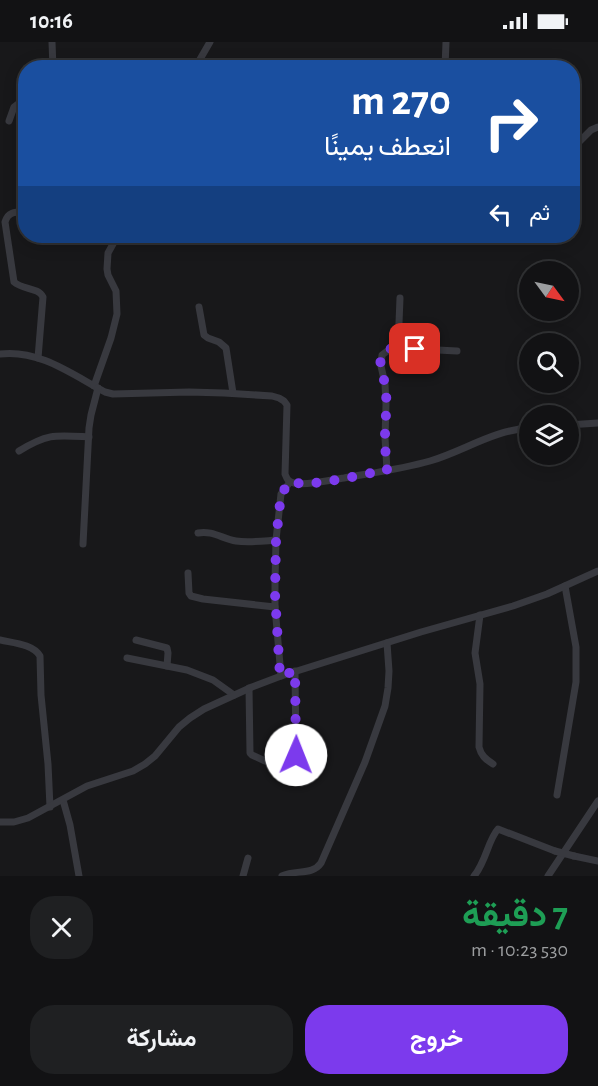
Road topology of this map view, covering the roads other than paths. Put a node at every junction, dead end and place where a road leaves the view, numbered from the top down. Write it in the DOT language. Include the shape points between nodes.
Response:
graph roads {
  1 [pos="52,42"];
  2 [pos="210,42"];
  3 [pos="446,42"];
  4 [pos="53,60"];
  5 [pos="200,60"];
  6 [pos="445,60"];
  7 [pos="18,103"];
  8 [pos="9,121"];
  9 [pos="598,127"];
  10 [pos="580,140"];
  11 [pos="18,212"];
  12 [pos="113,244"];
  13 [pos="400,298"];
  14 [pos="199,307"];
  15 [pos="398,348"];
  16 [pos="457,351"];
  17 [pos="0,354"];
  18 [pos="38,358"];
  19 [pos="96,387"];
  20 [pos="233,393"];
  21 [pos="598,423"];
  22 [pos="579,424"];
  23 [pos="519,429"];
  24 [pos="89,437"];
  25 [pos="19,452"];
  26 [pos="387,470"];
  27 [pos="290,482"];
  28 [pos="198,533"];
  29 [pos="276,540"];
  30 [pos="83,544"];
  31 [pos="598,571"];
  32 [pos="188,573"];
  33 [pos="565,586"];
  34 [pos="276,607"];
  35 [pos="480,615"];
  36 [pos="0,640"];
  37 [pos="136,640"];
  38 [pos="387,642"];
  39 [pos="127,658"];
  40 [pos="167,666"];
  41 [pos="295,671"];
  42 [pos="280,676"];
  43 [pos="249,688"];
  44 [pos="234,695"];
  45 [pos="296,755"];
  46 [pos="266,761"];
  47 [pos="493,764"];
  48 [pos="557,795"];
  49 [pos="63,800"];
  50 [pos="598,801"];
  51 [pos="50,807"];
  52 [pos="0,822"];
  53 [pos="248,858"];
  54 [pos="598,861"];
  55 [pos="79,876"];
  56 [pos="243,876"];
  57 [pos="282,876"];
  58 [pos="474,876"];
  59 [pos="548,876"];
  1 -- 4 [label="street"];
  2 -- 5 [label="street"];
  3 -- 6 [label="street"];
  7 -- 8 [label="street"];
  9 -- 10 [label="street"];
  11 -- 18 [label="street" via="9,215 6,222 14,282 39,291 43,297"];
  12 -- 19 [label="street" via="107,269 116,291 117,314"];
  13 -- 15 [label="street"];
  14 -- 20 [label="street" via="204,335 226,348"];
  15 -- 16 [label="street"];
  15 -- 26 [label="street" via="385,352 381,360 386,394"];
  17 -- 18 [label="street"];
  18 -- 19 [label="street"];
  19 -- 20 [label="street" via="118,394"];
  19 -- 24 [label="street"];
  20 -- 27 [label="street" via="272,396 287,405 285,474"];
  21 -- 22 [label="street"];
  23 -- 26 [label="street" via="429,461"];
  24 -- 25 [label="street" via="50,436"];
  24 -- 30 [label="street"];
  26 -- 27 [label="street" via="319,482"];
  27 -- 29 [label="street" via="281,494"];
  28 -- 29 [label="street" via="241,542"];
  29 -- 34 [label="street"];
  31 -- 33 [label="street"];
  32 -- 34 [label="street" via="191,596"];
  33 -- 35 [label="street"];
  33 -- 48 [label="street" via="576,647 576,682"];
  34 -- 42 [label="street"];
  35 -- 38 [label="street"];
  35 -- 47 [label="street" via="475,653 480,684 479,747"];
  36 -- 51 [label="street" via="33,649 40,656"];
  37 -- 40 [label="street" via="167,648"];
  38 -- 41 [label="street"];
  38 -- 57 [label="street" via="389,680 385,706 321,863 314,871"];
  39 -- 40 [label="street"];
  40 -- 44 [label="street" via="213,680"];
  41 -- 42 [label="street"];
  41 -- 45 [label="street"];
  42 -- 43 [label="street"];
  43 -- 44 [label="street"];
  43 -- 46 [label="street" via="250,753"];
  44 -- 49 [label="street" via="190,718 145,764 87,786"];
  49 -- 51 [label="street"];
  49 -- 55 [label="street"];
  50 -- 59 [label="street"];
  51 -- 52 [label="street" via="28,818"];
  53 -- 56 [label="street"];
  54 -- 58 [label="street, bridge" via="555,851 498,830"];
}
